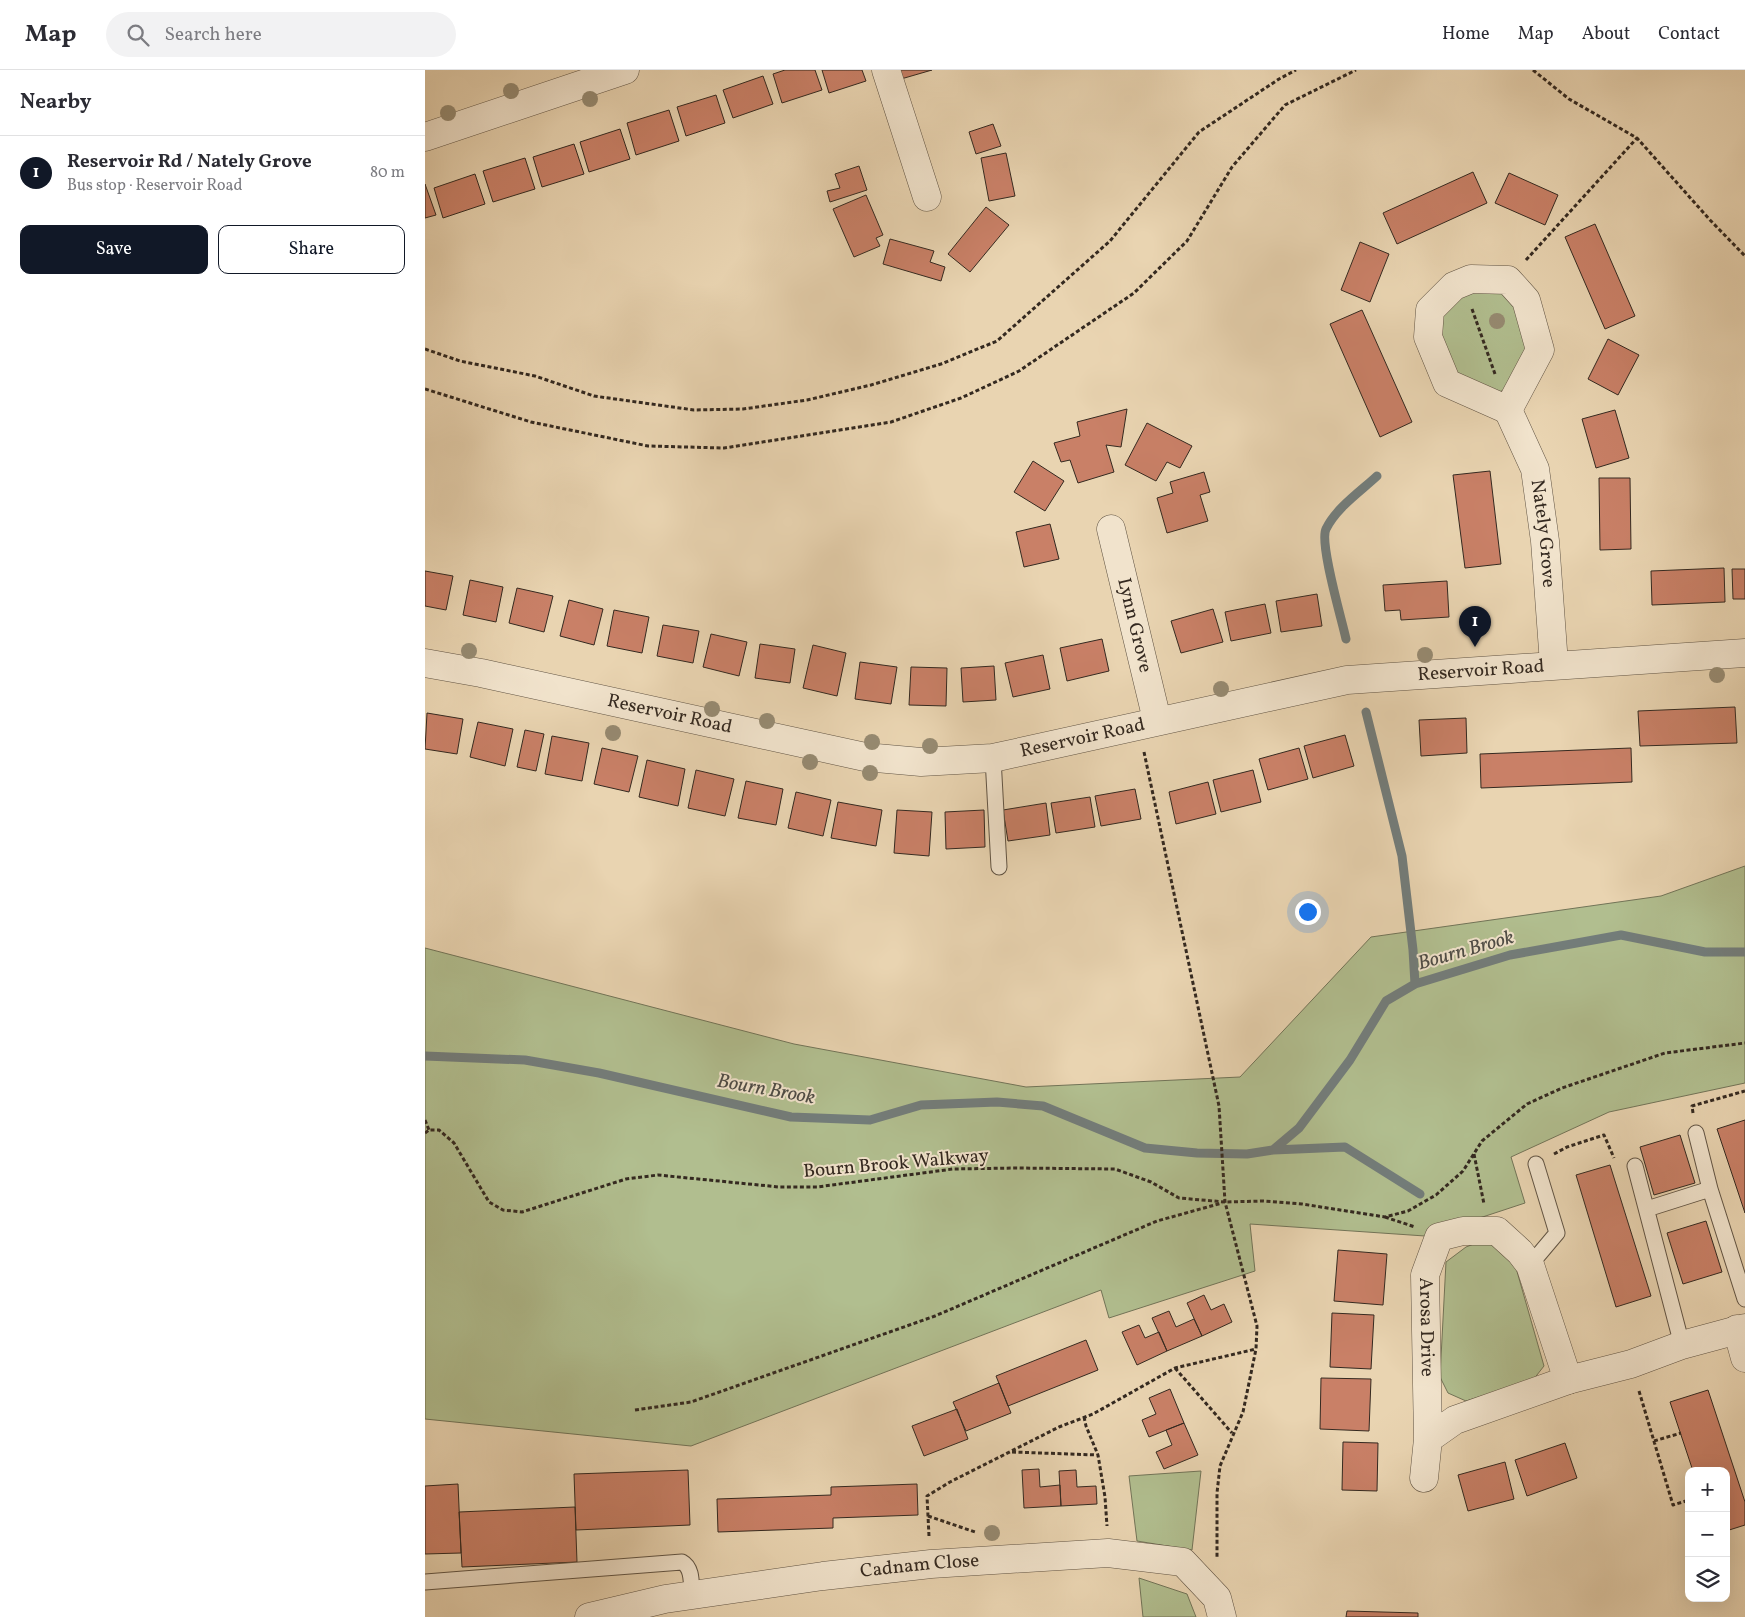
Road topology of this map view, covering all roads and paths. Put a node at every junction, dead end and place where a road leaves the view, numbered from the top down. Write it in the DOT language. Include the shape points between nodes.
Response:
graph roads {
  1 [pos="625,70"];
  2 [pos="886,70"];
  3 [pos="1296,70"];
  4 [pos="1355,70"];
  5 [pos="1533,70"];
  6 [pos="425,138"];
  7 [pos="1637,138"];
  8 [pos="927,197"];
  9 [pos="1745,256"];
  10 [pos="1509,280"];
  11 [pos="1462,282"];
  12 [pos="425,350"];
  13 [pos="425,389"];
  14 [pos="1509,410"];
  15 [pos="1111,529"];
  16 [pos="1745,653"];
  17 [pos="425,663"];
  18 [pos="1554,664"];
  19 [pos="1148,722"];
  20 [pos="993,758"];
  21 [pos="999,867"];
  22 [pos="1745,1043"];
  23 [pos="1745,1091"];
  24 [pos="425,1120"];
  25 [pos="427,1132"];
  26 [pos="1696,1133"];
  27 [pos="1474,1154"];
  28 [pos="1615,1160"];
  29 [pos="1537,1164"];
  30 [pos="1635,1166"];
  31 [pos="1710,1189"];
  32 [pos="1225,1202"];
  33 [pos="1647,1209"];
  34 [pos="1490,1231"];
  35 [pos="1530,1265"];
  36 [pos="1745,1299"];
  37 [pos="1741,1328"];
  38 [pos="1682,1345"];
  39 [pos="1256,1349"];
  40 [pos="1745,1358"];
  41 [pos="1631,1364"];
  42 [pos="1175,1368"];
  43 [pos="1568,1380"];
  44 [pos="635,1410"];
  45 [pos="1084,1417"];
  46 [pos="1232,1433"];
  47 [pos="1681,1433"];
  48 [pos="1428,1439"];
  49 [pos="1654,1441"];
  50 [pos="1011,1452"];
  51 [pos="1098,1454"];
  52 [pos="1424,1478"];
  53 [pos="1685,1501"];
  54 [pos="1108,1553"];
  55 [pos="931,1564"];
  56 [pos="425,1582"];
  57 [pos="692,1596"];
  58 [pos="1219,1607"];
  59 [pos="589,1617"];
  1 -- 6 [label="street"];
  2 -- 8 [label="street"];
  3 -- 12 [label="path" via="1199,132 1110,241 997,341 941,364 807,400 743,409 693,410 594,396 535,376"];
  4 -- 13 [label="path" via="1285,106 1231,167 1187,241 1134,293 1019,372 952,401 891,422 723,448 648,446 531,422"];
  5 -- 7 [label="path" via="1569,99"];
  7 -- 9 [label="path"];
  7 -- 10 [label="path"];
  10 -- 11 [label="street" via="1471,279"];
  10 -- 14 [label="street" via="1527,300 1540,350"];
  11 -- 14 [label="path"];
  11 -- 14 [label="street" via="1429,310 1428,337 1447,383"];
  14 -- 18 [label="street, Nately Grove" via="1535,469 1545,541"];
  15 -- 19 [label="street, Lynn Grove"];
  16 -- 18 [label="street, Reservoir Road"];
  17 -- 20 [label="street, Reservoir Road" via="865,757 921,762"];
  18 -- 19 [label="street, Reservoir Road" via="1347,680"];
  19 -- 20 [label="street, Reservoir Road"];
  19 -- 32 [label="path" via="1163,852 1219,1106"];
  20 -- 21 [label="lane"];
  22 -- 27 [label="path, Bourn Brook Walkway" via="1665,1053 1562,1088 1527,1104 1482,1141"];
  23 -- 26 [label="path" via="1692,1106"];
  24 -- 25 [label="path"];
  25 -- 32 [label="path, Bourn Brook Walkway" via="439,1130 454,1143 489,1202 503,1210 522,1212 626,1179 658,1175 779,1187 817,1187 953,1168 1115,1169 1151,1182 1179,1198"];
  26 -- 31 [label="lane"];
  27 -- 32 [label="path, Bourn Brook Walkway" via="1463,1171 1436,1195 1408,1211 1385,1217 1302,1204"];
  27 -- 34 [label="path"];
  28 -- 29 [label="path" via="1604,1135 1567,1147"];
  29 -- 35 [label="lane" via="1557,1233"];
  30 -- 33 [label="lane"];
  31 -- 33 [label="lane"];
  31 -- 36 [label="lane"];
  32 -- 39 [label="path" via="1257,1326"];
  32 -- 44 [label="path" via="1157,1221 926,1319 691,1402"];
  33 -- 38 [label="lane"];
  34 -- 35 [label="street" via="1497,1231"];
  34 -- 48 [label="street, Arosa Drive" via="1463,1231 1439,1237 1425,1275"];
  35 -- 43 [label="street"];
  37 -- 38 [label="street"];
  37 -- 40 [label="street"];
  38 -- 41 [label="street"];
  39 -- 42 [label="path"];
  39 -- 46 [label="path" via="1243,1412"];
  41 -- 43 [label="street"];
  41 -- 49 [label="path"];
  42 -- 45 [label="path"];
  42 -- 46 [label="path"];
  43 -- 48 [label="street" via="1455,1420"];
  45 -- 50 [label="path"];
  45 -- 51 [label="path"];
  46 -- 58 [label="path" via="1219,1475"];
  47 -- 49 [label="path"];
  48 -- 52 [label="street, Arosa Drive"];
  49 -- 53 [label="path" via="1673,1505"];
  50 -- 51 [label="path"];
  50 -- 55 [label="path" via="927,1496"];
  51 -- 54 [label="path" via="1105,1497"];
  54 -- 55 [label="street, Cadnam Close"];
  54 -- 58 [label="street, Cadnam Close" via="1183,1562"];
  55 -- 57 [label="street, Cadnam Close"];
  56 -- 57 [label="lane" via="682,1562 690,1571"];
  57 -- 59 [label="street, Cadnam Close"];
}
